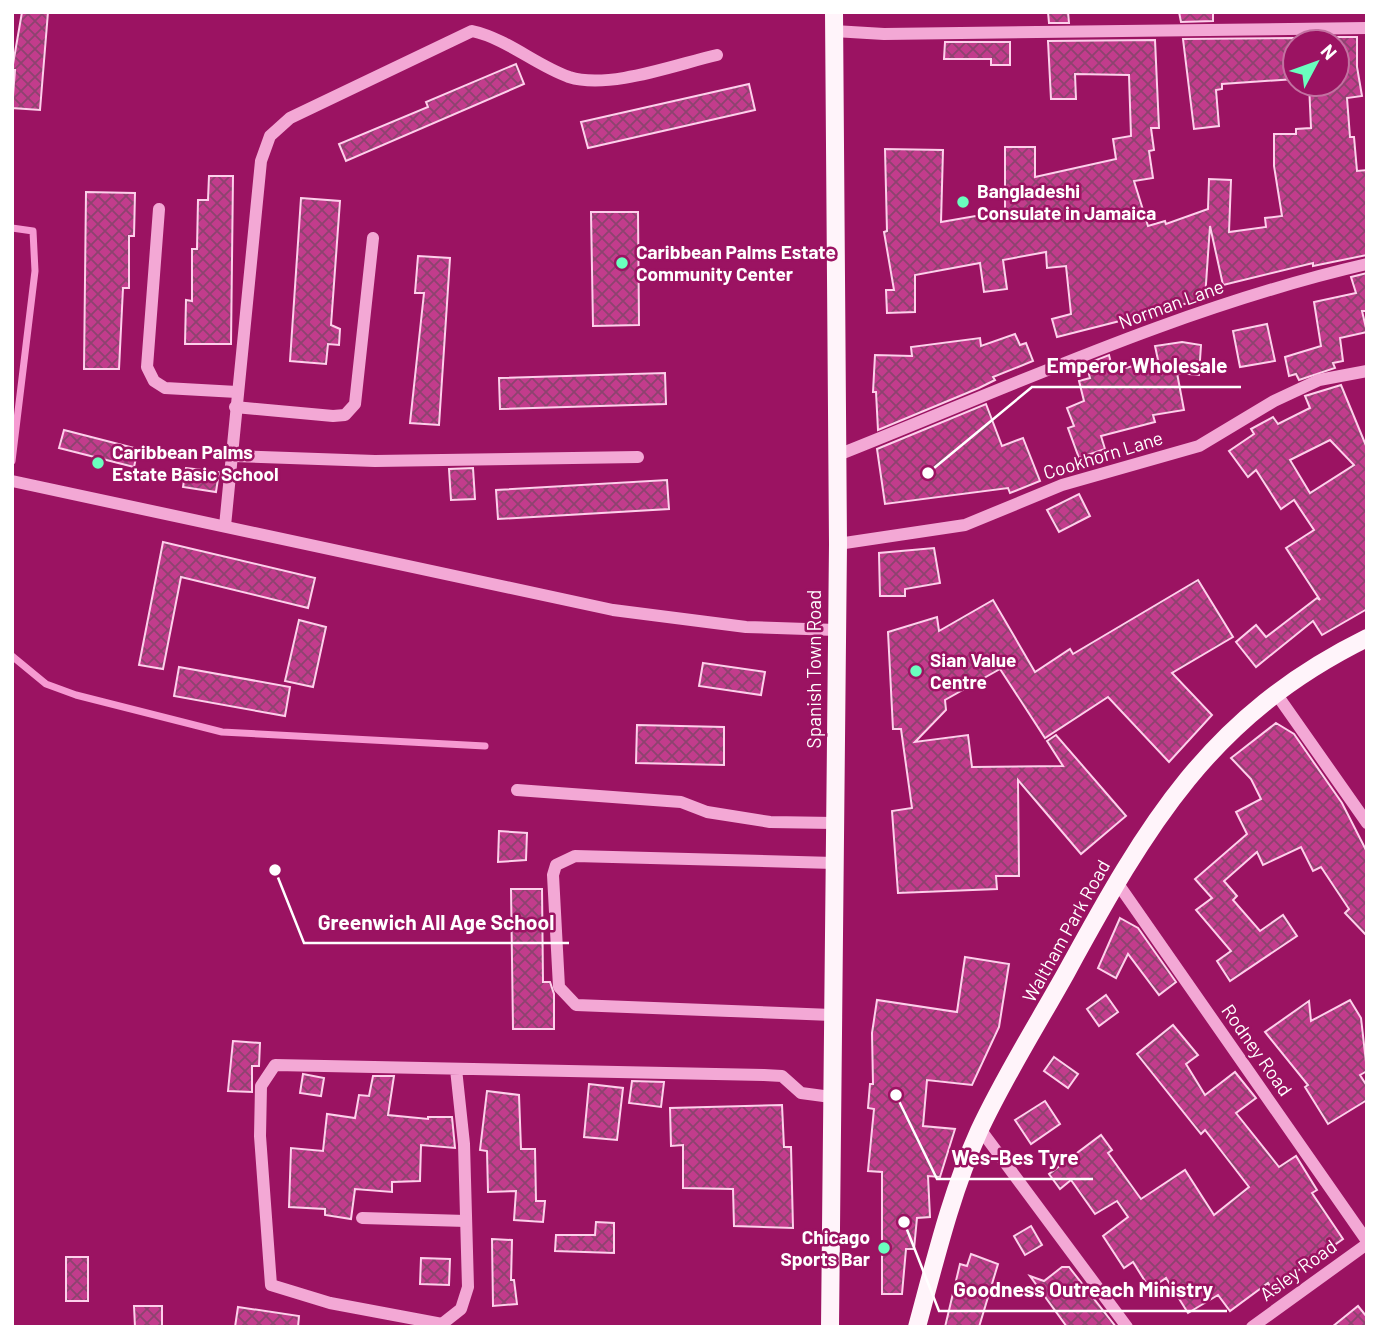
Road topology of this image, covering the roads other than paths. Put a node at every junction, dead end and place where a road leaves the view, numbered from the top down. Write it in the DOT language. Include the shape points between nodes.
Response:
graph roads {
  1 [pos="834,12"];
  2 [pos="1367,28"];
  3 [pos="834,31"];
  4 [pos="717,55"];
  5 [pos="159,209"];
  6 [pos="373,238"];
  7 [pos="1367,264"];
  8 [pos="1367,371"];
  9 [pos="237,392"];
  10 [pos="235,407"];
  11 [pos="838,455"];
  12 [pos="234,456"];
  13 [pos="638,457"];
  14 [pos="12,481"];
  15 [pos="226,526"];
  16 [pos="838,544"];
  17 [pos="836,630"];
  18 [pos="1367,638"];
  19 [pos="1275,692"];
  20 [pos="517,790"];
  21 [pos="834,823"];
  22 [pos="1367,823"];
  23 [pos="834,863"];
  24 [pos="1116,881"];
  25 [pos="832,1014"];
  26 [pos="456,1069"];
  27 [pos="831,1097"];
  28 [pos="980,1129"];
  29 [pos="362,1218"];
  30 [pos="466,1221"];
  31 [pos="1367,1243"];
  32 [pos="830,1327"];
  33 [pos="917,1327"];
  34 [pos="1127,1327"];
  35 [pos="1252,1327"];
  1 -- 3 [label="main road, Spanish Town Road"];
  2 -- 3 [label="street"];
  3 -- 11 [label="main road, Spanish Town Road"];
  4 -- 9 [label="street" via="587,81 568,76 491,35 472,31 290,118 270,136 261,161"];
  5 -- 9 [label="street" via="147,367 164,388"];
  6 -- 10 [label="street" via="355,404 345,415 333,416"];
  7 -- 11 [label="street, Norman Lane" via="1301,279 1194,314"];
  8 -- 16 [label="street, Cookhorn Lane" via="1319,380 1199,446 1062,485 965,525"];
  9 -- 10 [label="street"];
  10 -- 12 [label="street"];
  11 -- 16 [label="main road, Spanish Town Road"];
  12 -- 13 [label="street" via="376,461"];
  12 -- 15 [label="street"];
  14 -- 15 [label="street"];
  15 -- 17 [label="street" via="613,610 746,627"];
  16 -- 17 [label="main road, Spanish Town Road"];
  17 -- 21 [label="main road, Spanish Town Road"];
  18 -- 19 [label="main road, Waltham Park Road"];
  19 -- 22 [label="street"];
  19 -- 24 [label="main road, Waltham Park Road" via="1185,779"];
  20 -- 21 [label="street" via="681,802 706,813 770,822"];
  21 -- 23 [label="main road, Spanish Town Road"];
  23 -- 25 [label="main road, Spanish Town Road"];
  23 -- 25 [label="street" via="575,856 556,865 553,875 559,987 576,1005"];
  24 -- 28 [label="main road, Waltham Park Road"];
  24 -- 31 [label="street, Rodney Road"];
  25 -- 27 [label="main road, Spanish Town Road"];
  26 -- 27 [label="street" via="782,1076 801,1093"];
  26 -- 30 [label="street"];
  26 -- 30 [label="street" via="288,1063 268,1071 261,1086 260,1136 271,1285 330,1303 442,1324 461,1310 468,1287"];
  27 -- 32 [label="main road, Spanish Town Road"];
  28 -- 33 [label="main road, Waltham Park Road" via="945,1226"];
  28 -- 34 [label="street"];
  29 -- 30 [label="street"];
  31 -- 35 [label="street, Asley Road"];
}
